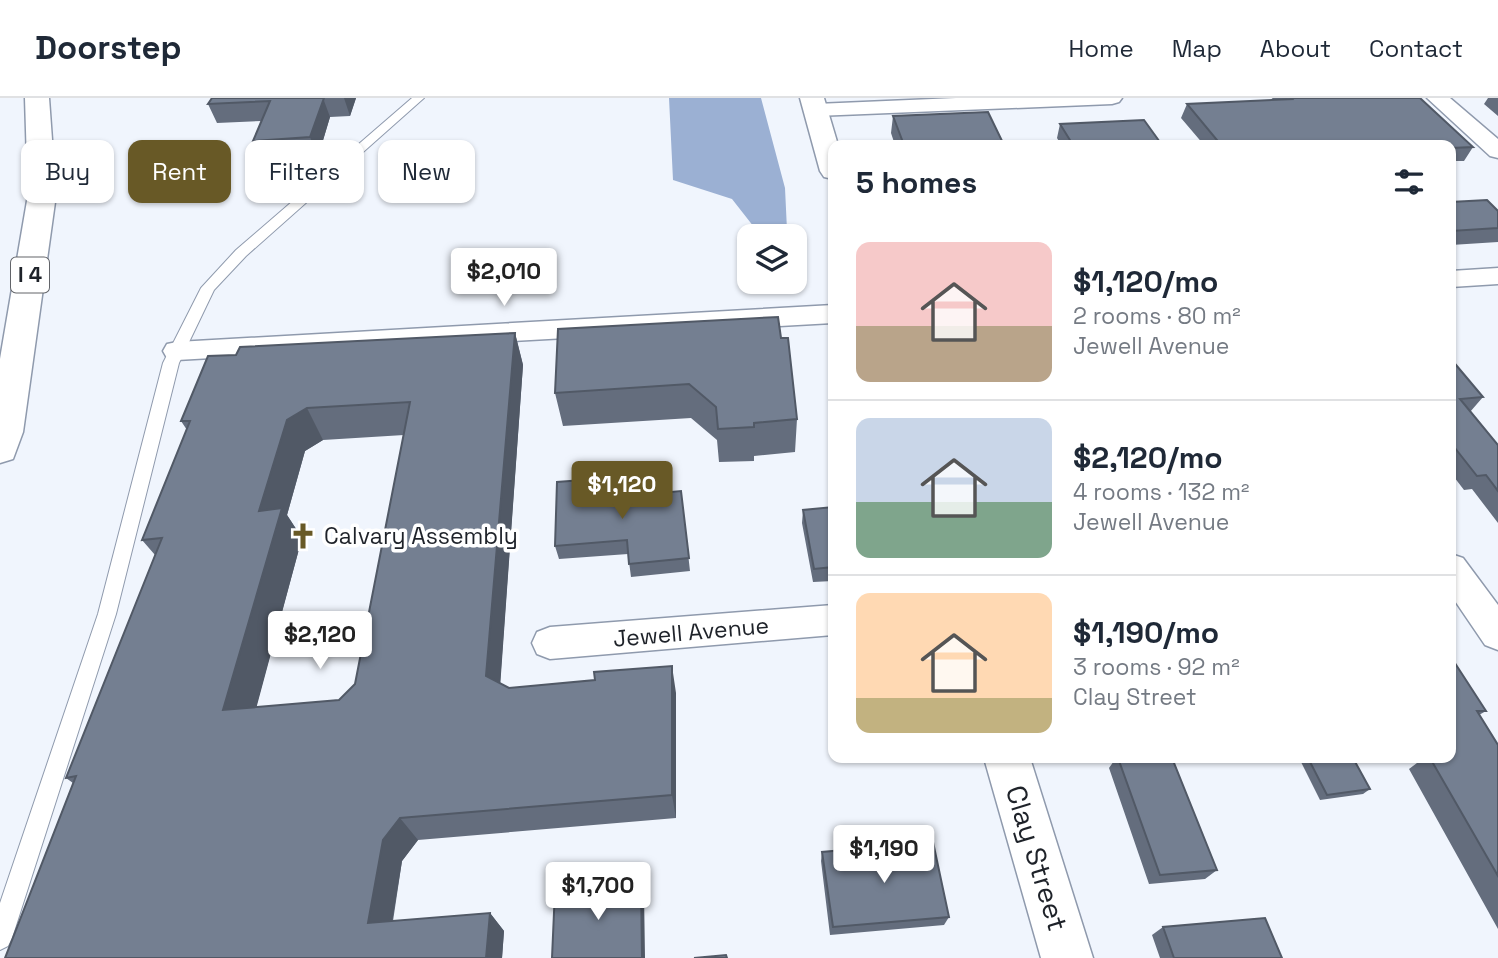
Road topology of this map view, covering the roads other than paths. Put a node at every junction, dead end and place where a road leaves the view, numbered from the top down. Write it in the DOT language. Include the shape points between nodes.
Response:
graph roads {
  1 [pos="37,98"];
  2 [pos="419,98"];
  3 [pos="1112,98"];
  4 [pos="1437,98"];
  5 [pos="814,104"];
  6 [pos="1498,151"];
  7 [pos="828,153"];
  8 [pos="1498,276"];
  9 [pos="1456,279"];
  10 [pos="828,314"];
  11 [pos="177,351"];
  12 [pos="0,450"];
  13 [pos="1456,575"];
  14 [pos="828,620"];
  15 [pos="1498,634"];
  16 [pos="550,643"];
  17 [pos="1008,763"];
  18 [pos="0,938"];
  19 [pos="1067,958"];
  1 -- 12 [label="main road, I 4" via="42,195"];
  2 -- 11 [label="lane" via="241,253 208,288"];
  3 -- 5 [label="street"];
  4 -- 6 [label="street"];
  5 -- 7 [label="main road"];
  8 -- 9 [label="street"];
  10 -- 11 [label="street"];
  11 -- 18 [label="lane" via="107,614"];
  13 -- 15 [label="street"];
  14 -- 16 [label="street, Jewell Avenue"];
  17 -- 19 [label="main road, Clay Street"];
}
